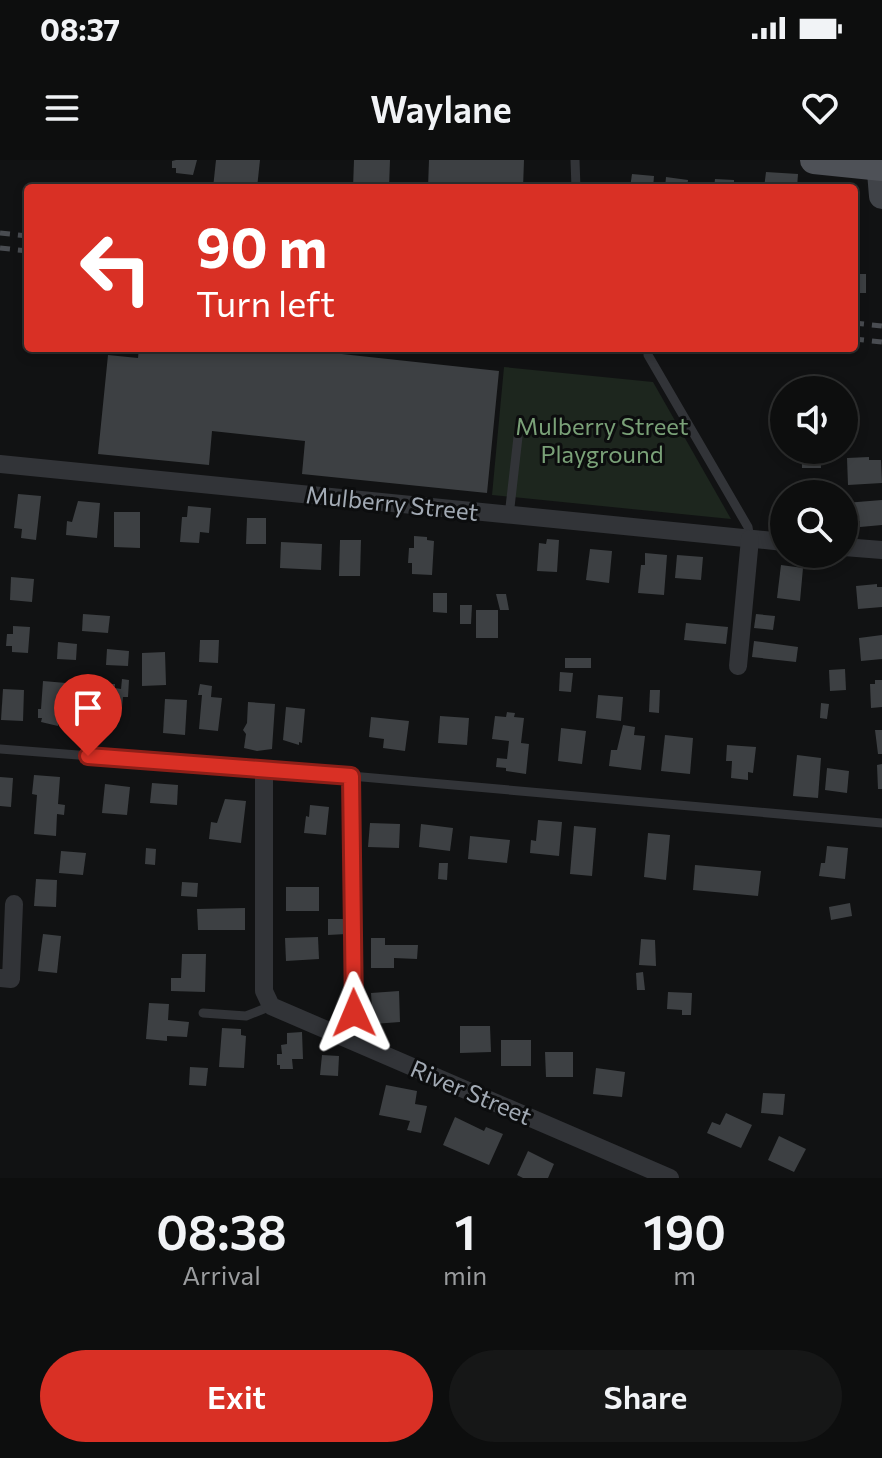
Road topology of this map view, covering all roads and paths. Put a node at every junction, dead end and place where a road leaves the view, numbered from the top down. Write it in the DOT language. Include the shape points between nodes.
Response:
graph roads {
  1 [pos="575,160"];
  2 [pos="814,160"];
  3 [pos="880,165"];
  4 [pos="576,184"];
  5 [pos="882,196"];
  6 [pos="648,355"];
  7 [pos="518,437"];
  8 [pos="0,464"];
  9 [pos="509,516"];
  10 [pos="750,539"];
  11 [pos="770,541"];
  12 [pos="858,548"];
  13 [pos="882,550"];
  14 [pos="738,666"];
  15 [pos="0,749"];
  16 [pos="264,770"];
  17 [pos="351,776"];
  18 [pos="882,823"];
  19 [pos="14,904"];
  20 [pos="0,978"];
  21 [pos="271,1006"];
  22 [pos="203,1013"];
  23 [pos="355,1043"];
  24 [pos="670,1178"];
  1 -- 4 [label="lane"];
  2 -- 3 [label="main road"];
  3 -- 5 [label="main road"];
  6 -- 10 [label="lane" via="748,527"];
  7 -- 9 [label="lane"];
  8 -- 9 [label="street, Mulberry Street"];
  9 -- 10 [label="street, Mulberry Street"];
  10 -- 11 [label="street, Mulberry Street"];
  10 -- 14 [label="street"];
  12 -- 13 [label="street"];
  15 -- 16 [label="lane"];
  16 -- 17 [label="lane"];
  16 -- 21 [label="street" via="264,991"];
  17 -- 18 [label="lane"];
  17 -- 23 [label="lane"];
  19 -- 20 [label="street" via="11,979"];
  21 -- 22 [label="lane" via="246,1016"];
  21 -- 23 [label="street, River Street"];
  23 -- 24 [label="street, River Street"];
}
